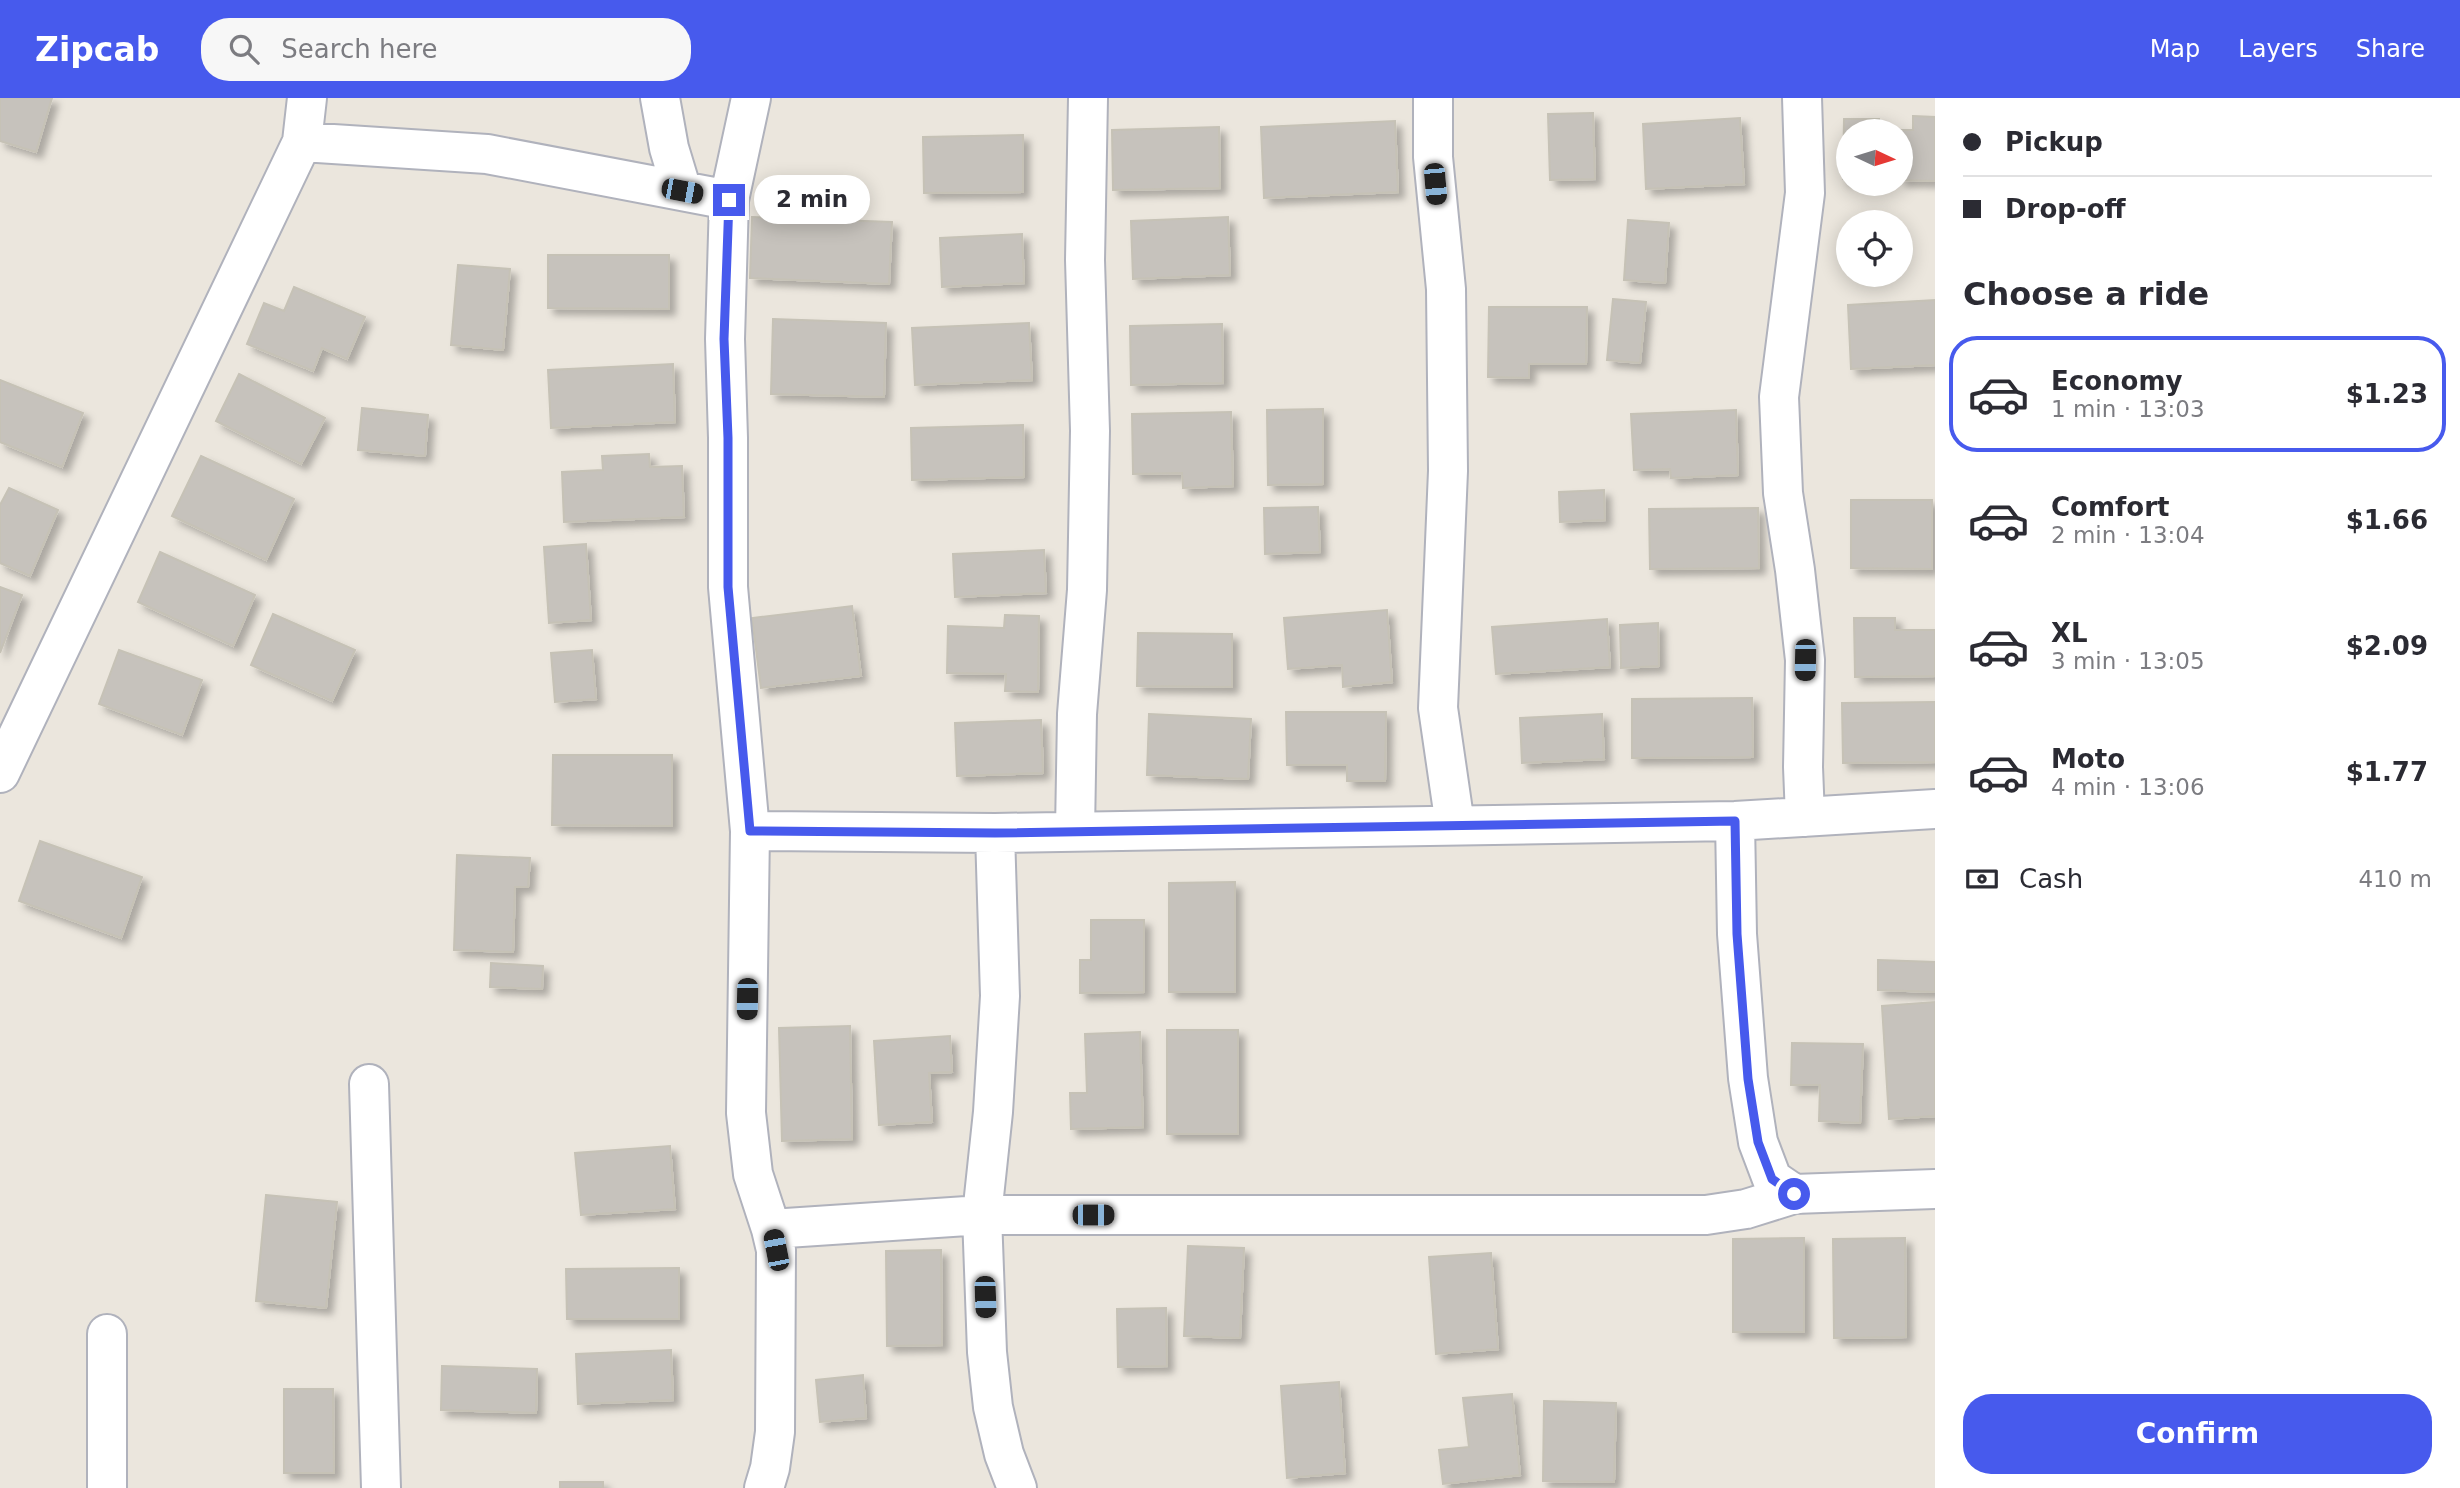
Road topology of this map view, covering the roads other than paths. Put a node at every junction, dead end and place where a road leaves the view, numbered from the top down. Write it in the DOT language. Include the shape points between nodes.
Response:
graph roads {
  1 [pos="307,98"];
  2 [pos="660,98"];
  3 [pos="1088,98"];
  4 [pos="1433,98"];
  5 [pos="1802,98"];
  6 [pos="754,104"];
  7 [pos="302,142"];
  8 [pos="682,191"];
  9 [pos="729,200"];
  10 [pos="0,773"];
  11 [pos="1935,809"];
  12 [pos="1805,817"];
  13 [pos="1735,821"];
  14 [pos="1455,825"];
  15 [pos="750,831"];
  16 [pos="1075,831"];
  17 [pos="995,833"];
  18 [pos="369,1084"];
  19 [pos="1935,1189"];
  20 [pos="1794,1194"];
  21 [pos="982,1215"];
  22 [pos="772,1229"];
  23 [pos="107,1334"];
  24 [pos="107,1488"];
  25 [pos="381,1488"];
  26 [pos="764,1488"];
  27 [pos="1017,1488"];
  1 -- 7 [label="street"];
  2 -- 8 [label="street"];
  3 -- 16 [label="street" via="1087,590 1077,714"];
  4 -- 14 [label="street" via="1433,157 1446,289 1448,471 1438,708"];
  5 -- 12 [label="street" via="1805,193 1779,397 1783,493 1805,660"];
  6 -- 9 [label="street"];
  7 -- 8 [label="street" via="486,154"];
  7 -- 10 [label="street"];
  8 -- 9 [label="street"];
  9 -- 15 [label="street" via="724,339 728,587"];
  11 -- 12 [label="street"];
  12 -- 13 [label="street"];
  13 -- 14 [label="street"];
  13 -- 20 [label="street" via="1737,934 1748,1079 1758,1142 1772,1179"];
  14 -- 16 [label="street"];
  15 -- 17 [label="street"];
  15 -- 22 [label="street" via="746,1113 753,1174"];
  16 -- 17 [label="street"];
  17 -- 21 [label="street" via="1000,996"];
  18 -- 25 [label="street"];
  19 -- 20 [label="street"];
  20 -- 21 [label="street" via="1746,1209 1706,1214"];
  21 -- 22 [label="street"];
  21 -- 27 [label="street" via="993,1407"];
  22 -- 26 [label="street" via="776,1250 775,1432"];
  23 -- 24 [label="street"];
}
